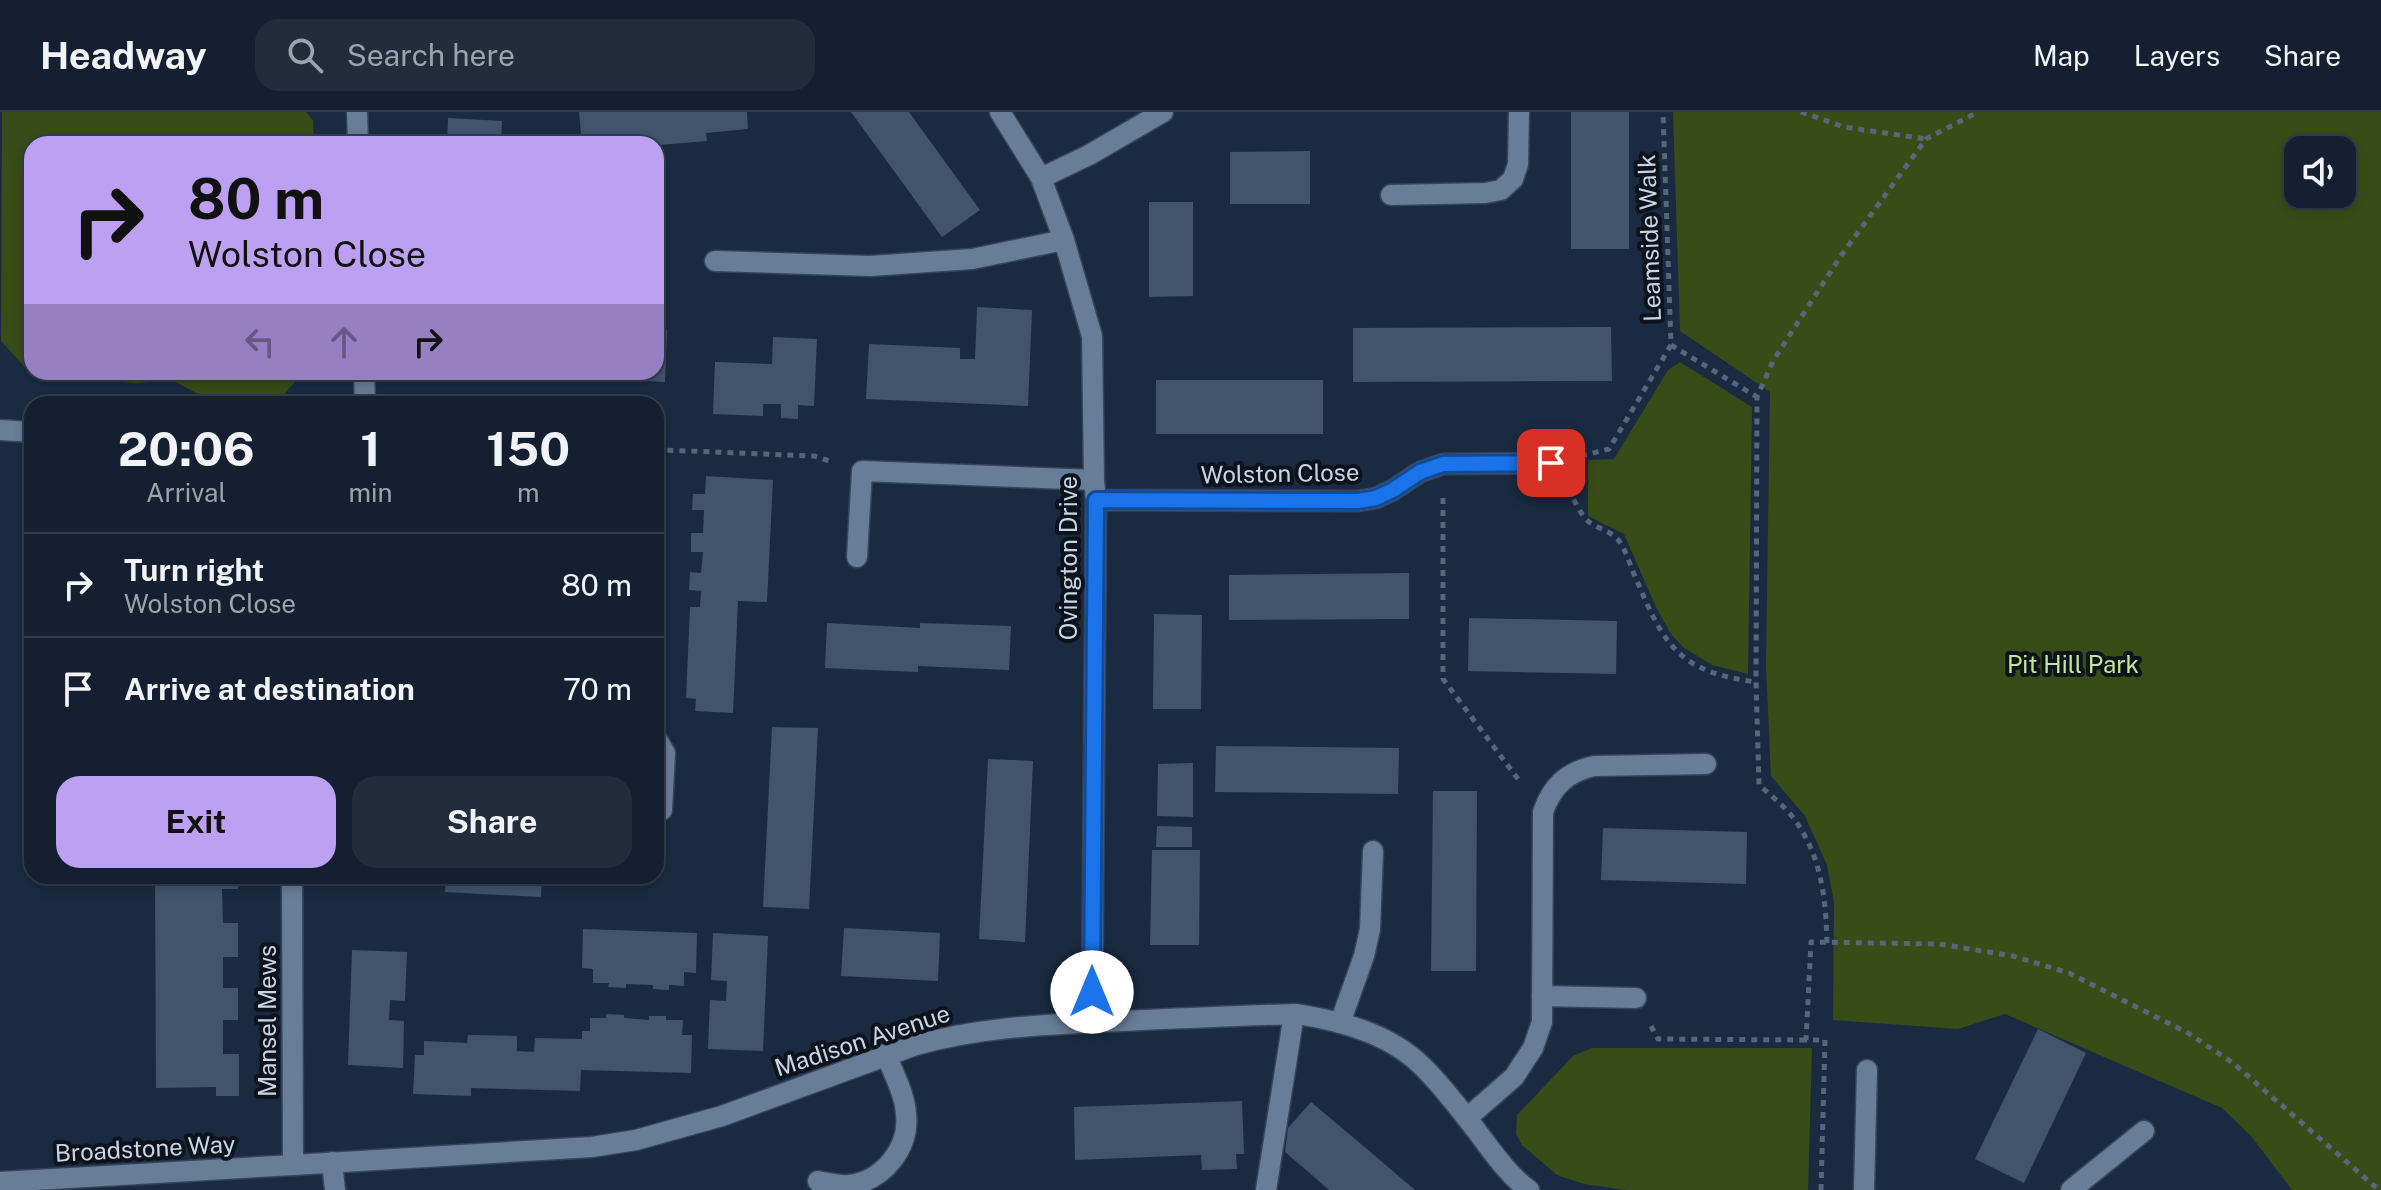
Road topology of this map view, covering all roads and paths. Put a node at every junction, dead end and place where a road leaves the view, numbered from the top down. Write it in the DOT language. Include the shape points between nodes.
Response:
graph roads {
  1 [pos="357,112"];
  2 [pos="1000,112"];
  3 [pos="1163,112"];
  4 [pos="1519,112"];
  5 [pos="1663,112"];
  6 [pos="1801,112"];
  7 [pos="1978,112"];
  8 [pos="358,136"];
  9 [pos="1926,139"];
  10 [pos="1041,178"];
  11 [pos="1391,195"];
  12 [pos="1064,240"];
  13 [pos="715,261"];
  14 [pos="1671,345"];
  15 [pos="1757,397"];
  16 [pos="0,430"];
  17 [pos="24,432"];
  18 [pos="664,450"];
  19 [pos="1551,463"];
  20 [pos="1443,464"];
  21 [pos="862,471"];
  22 [pos="1095,490"];
  23 [pos="857,557"];
  24 [pos="1756,682"];
  25 [pos="664,751"];
  26 [pos="1706,764"];
  27 [pos="664,772"];
  28 [pos="1543,812"];
  29 [pos="1373,851"];
  30 [pos="292,884"];
  31 [pos="1827,943"];
  32 [pos="1542,996"];
  33 [pos="1636,998"];
  34 [pos="1294,1014"];
  35 [pos="1092,1023"];
  36 [pos="1340,1023"];
  37 [pos="1806,1040"];
  38 [pos="886,1054"];
  39 [pos="1867,1070"];
  40 [pos="1467,1118"];
  41 [pos="2144,1131"];
  42 [pos="332,1162"];
  43 [pos="293,1165"];
  44 [pos="818,1181"];
  45 [pos="0,1182"];
  46 [pos="335,1190"];
  47 [pos="1266,1190"];
  48 [pos="1529,1190"];
  49 [pos="1821,1190"];
  50 [pos="1864,1190"];
  51 [pos="2071,1190"];
  52 [pos="2379,1190"];
  1 -- 8 [label="street"];
  2 -- 10 [label="street, Ovington Drive"];
  3 -- 10 [label="street"];
  4 -- 11 [label="street" via="1518,164 1513,179 1501,190"];
  5 -- 14 [label="path, Leamside Walk"];
  6 -- 9 [label="path" via="1844,127"];
  7 -- 9 [label="path"];
  9 -- 15 [label="path" via="1840,257 1773,361"];
  10 -- 12 [label="street, Ovington Drive"];
  12 -- 13 [label="street" via="972,259 884,265"];
  12 -- 22 [label="street, Ovington Drive" via="1092,336"];
  14 -- 15 [label="path"];
  14 -- 19 [label="path, Leamside Walk" via="1609,449"];
  15 -- 24 [label="path"];
  16 -- 17 [label="street"];
  18 -- 21 [label="path" via="814,456"];
  19 -- 20 [label="street, Wolston Close"];
  19 -- 24 [label="path" via="1588,522 1619,540 1669,643 1705,671"];
  20 -- 22 [label="street, Wolston Close" via="1358,501"];
  20 -- 28 [label="path" via="1443,679"];
  21 -- 22 [label="street, Wolston Close"];
  21 -- 23 [label="street"];
  22 -- 35 [label="street, Ovington Drive"];
  24 -- 31 [label="path" via="1759,785 1799,826 1812,852 1823,886"];
  25 -- 27 [label="street"];
  26 -- 28 [label="street" via="1579,769 1556,786"];
  28 -- 32 [label="street"];
  29 -- 36 [label="street" via="1370,929"];
  30 -- 43 [label="street, Mansel Mews"];
  31 -- 37 [label="path" via="1811,942"];
  31 -- 52 [label="path" via="1939,944 2013,956 2069,973 2188,1033 2233,1063"];
  32 -- 33 [label="street"];
  32 -- 40 [label="street" via="1542,1022 1533,1048 1514,1077"];
  33 -- 37 [label="path" via="1658,1039"];
  34 -- 35 [label="street, Madison Avenue"];
  34 -- 36 [label="street, Madison Avenue"];
  34 -- 47 [label="street"];
  35 -- 38 [label="street, Madison Avenue" via="978,1030"];
  36 -- 40 [label="street, Madison Avenue" via="1392,1044 1420,1063"];
  37 -- 49 [label="path" via="1825,1040"];
  38 -- 42 [label="street, Madison Avenue" via="722,1116 636,1140"];
  38 -- 44 [label="street" via="906,1113 901,1146 893,1160 867,1180 851,1185"];
  39 -- 50 [label="street"];
  40 -- 48 [label="street, Madison Avenue"];
  41 -- 51 [label="street"];
  42 -- 43 [label="street, Madison Avenue"];
  42 -- 46 [label="street"];
  43 -- 45 [label="street, Broadstone Way"];
}
